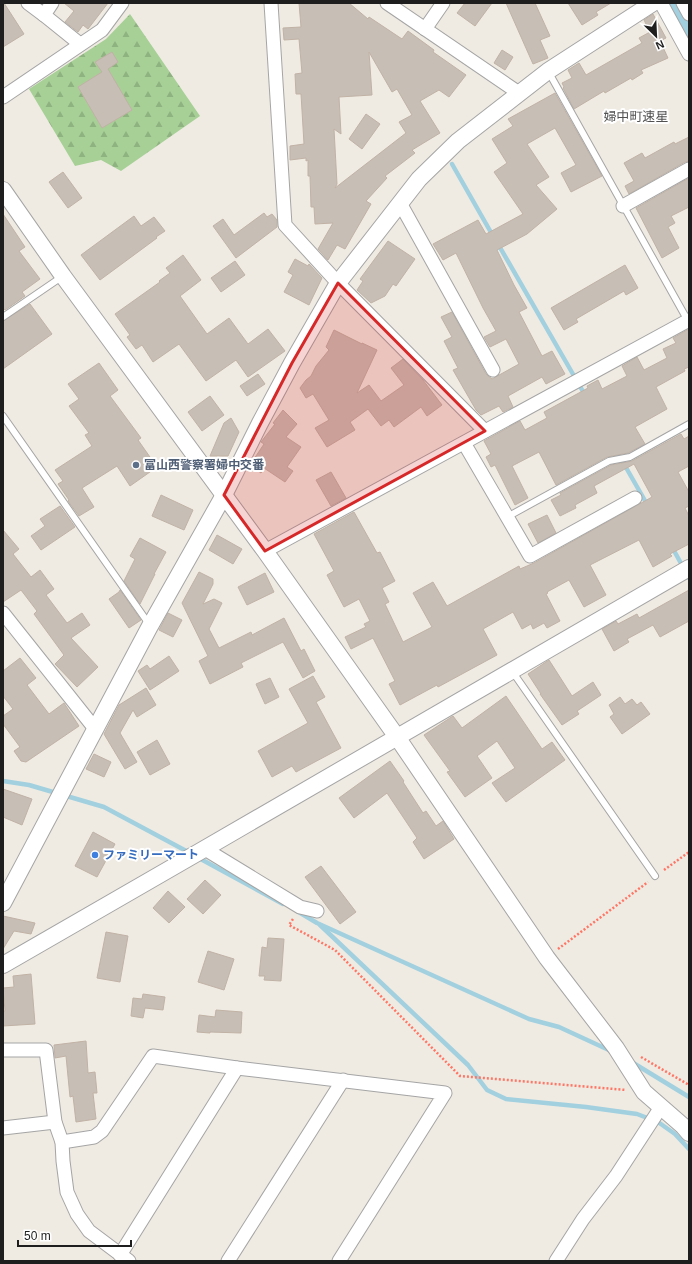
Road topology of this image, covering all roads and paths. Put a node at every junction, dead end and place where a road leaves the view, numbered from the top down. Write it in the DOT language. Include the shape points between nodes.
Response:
graph roads {
  1 [pos="28,3"];
  2 [pos="52,3"];
  3 [pos="122,3"];
  4 [pos="272,3"];
  5 [pos="387,3"];
  6 [pos="443,3"];
  7 [pos="653,3"];
  8 [pos="660,3"];
  9 [pos="683,3"];
  10 [pos="689,14"];
  11 [pos="44,15"];
  12 [pos="425,29"];
  13 [pos="80,44"];
  14 [pos="689,54"];
  15 [pos="548,71"];
  16 [pos="519,93"];
  17 [pos="3,97"];
  18 [pos="689,169"];
  19 [pos="3,190"];
  20 [pos="400,203"];
  21 [pos="624,206"];
  22 [pos="63,276"];
  23 [pos="338,283"];
  24 [pos="3,317"];
  25 [pos="689,321"];
  26 [pos="493,370"];
  27 [pos="3,416"];
  28 [pos="689,424"];
  29 [pos="485,431"];
  30 [pos="464,443"];
  31 [pos="224,495"];
  32 [pos="635,498"];
  33 [pos="507,518"];
  34 [pos="265,551"];
  35 [pos="689,568"];
  36 [pos="3,613"];
  37 [pos="150,626"];
  38 [pos="512,671"];
  39 [pos="96,730"];
  40 [pos="397,737"];
  41 [pos="202,851"];
  42 [pos="689,852"];
  43 [pos="655,876"];
  44 [pos="3,903"];
  45 [pos="300,907"];
  46 [pos="317,911"];
  47 [pos="547,958"];
  48 [pos="3,965"];
  49 [pos="616,1048"];
  50 [pos="3,1050"];
  51 [pos="237,1068"];
  52 [pos="343,1080"];
  53 [pos="689,1085"];
  54 [pos="644,1092"];
  55 [pos="661,1107"];
  56 [pos="55,1122"];
  57 [pos="3,1128"];
  58 [pos="689,1133"];
  59 [pos="62,1142"];
  60 [pos="124,1258"];
  61 [pos="228,1261"];
  62 [pos="339,1261"];
  63 [pos="556,1261"];
  1 -- 11 [label="street"];
  2 -- 11 [label="street"];
  3 -- 13 [label="street" via="102,30"];
  4 -- 23 [label="street" via="285,225"];
  5 -- 12 [label="street"];
  6 -- 12 [label="street"];
  7 -- 15 [label="street"];
  8 -- 14 [label="street"];
  9 -- 10 [label="street"];
  11 -- 13 [label="street"];
  12 -- 16 [label="street"];
  13 -- 17 [label="street"];
  15 -- 16 [label="street"];
  15 -- 21 [label="lane"];
  16 -- 20 [label="street" via="458,141 419,179"];
  18 -- 21 [label="street"];
  19 -- 22 [label="street"];
  20 -- 23 [label="street"];
  20 -- 26 [label="street"];
  21 -- 25 [label="lane"];
  22 -- 24 [label="lane"];
  22 -- 31 [label="street"];
  23 -- 29 [label="street"];
  23 -- 31 [label="street" via="288,370"];
  25 -- 29 [label="street"];
  27 -- 37 [label="lane"];
  28 -- 33 [label="lane" via="630,457 609,461"];
  29 -- 30 [label="street"];
  30 -- 33 [label="street"];
  30 -- 34 [label="street"];
  31 -- 34 [label="street"];
  31 -- 37 [label="street"];
  32 -- 33 [label="street" via="530,556"];
  34 -- 40 [label="street"];
  35 -- 38 [label="street"];
  36 -- 39 [label="street"];
  37 -- 39 [label="street"];
  38 -- 40 [label="street"];
  38 -- 43 [label="lane"];
  39 -- 44 [label="street"];
  40 -- 41 [label="street"];
  40 -- 47 [label="street"];
  41 -- 45 [label="street"];
  41 -- 48 [label="street"];
  42 -- 43 [label="path"];
  43 -- 47 [label="path"];
  45 -- 46 [label="street"];
  45 -- 54 [label="path" via="289,925 334,950 460,1076"];
  47 -- 49 [label="street"];
  49 -- 53 [label="path" via="643,1058"];
  49 -- 54 [label="street"];
  50 -- 56 [label="street" via="46,1050"];
  51 -- 52 [label="street"];
  51 -- 59 [label="street" via="153,1056 102,1131 94,1137"];
  51 -- 60 [label="street"];
  52 -- 61 [label="street"];
  52 -- 62 [label="street" via="445,1093"];
  54 -- 55 [label="street"];
  55 -- 58 [label="street"];
  55 -- 63 [label="street"];
  56 -- 57 [label="street"];
  56 -- 59 [label="street"];
  59 -- 60 [label="street" via="67,1192 77,1214 89,1231"];
}
